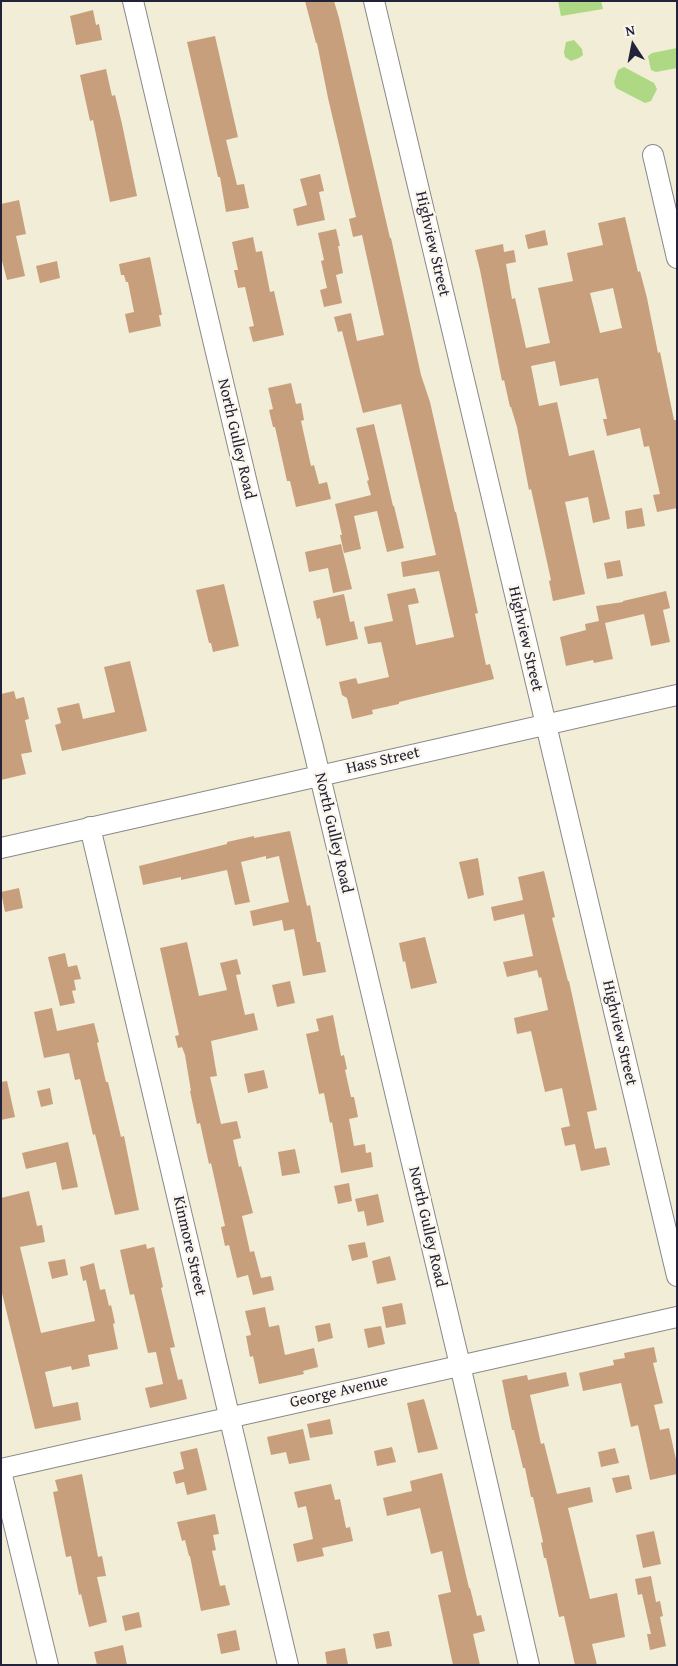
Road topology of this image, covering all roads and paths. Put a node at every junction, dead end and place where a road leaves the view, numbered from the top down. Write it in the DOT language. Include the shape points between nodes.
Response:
graph roads {
  1 [pos="133,1"];
  2 [pos="374,1"];
  3 [pos="653,155"];
  4 [pos="677,258"];
  5 [pos="677,695"];
  6 [pos="546,724"];
  7 [pos="319,775"];
  8 [pos="90,827"];
  9 [pos="1,848"];
  10 [pos="677,1276"];
  11 [pos="677,1317"];
  12 [pos="460,1365"];
  13 [pos="230,1417"];
  14 [pos="1,1470"];
  15 [pos="48,1665"];
  16 [pos="288,1665"];
  17 [pos="529,1665"];
  1 -- 7 [label="street, North Gulley Road"];
  2 -- 6 [label="street, Highview Street"];
  3 -- 4 [label="street"];
  5 -- 6 [label="street, Hass Street"];
  6 -- 7 [label="street, Hass Street"];
  6 -- 10 [label="street, Highview Street"];
  7 -- 8 [label="street, Hass Street"];
  7 -- 12 [label="street, North Gulley Road"];
  8 -- 9 [label="street, Hass Street"];
  8 -- 13 [label="street, Kinmore Street"];
  11 -- 12 [label="street, George Avenue"];
  12 -- 13 [label="street, George Avenue"];
  12 -- 17 [label="street, North Gulley Road"];
  13 -- 14 [label="street, George Avenue"];
  13 -- 16 [label="street, Kinmore Street"];
  14 -- 15 [label="street"];
}
